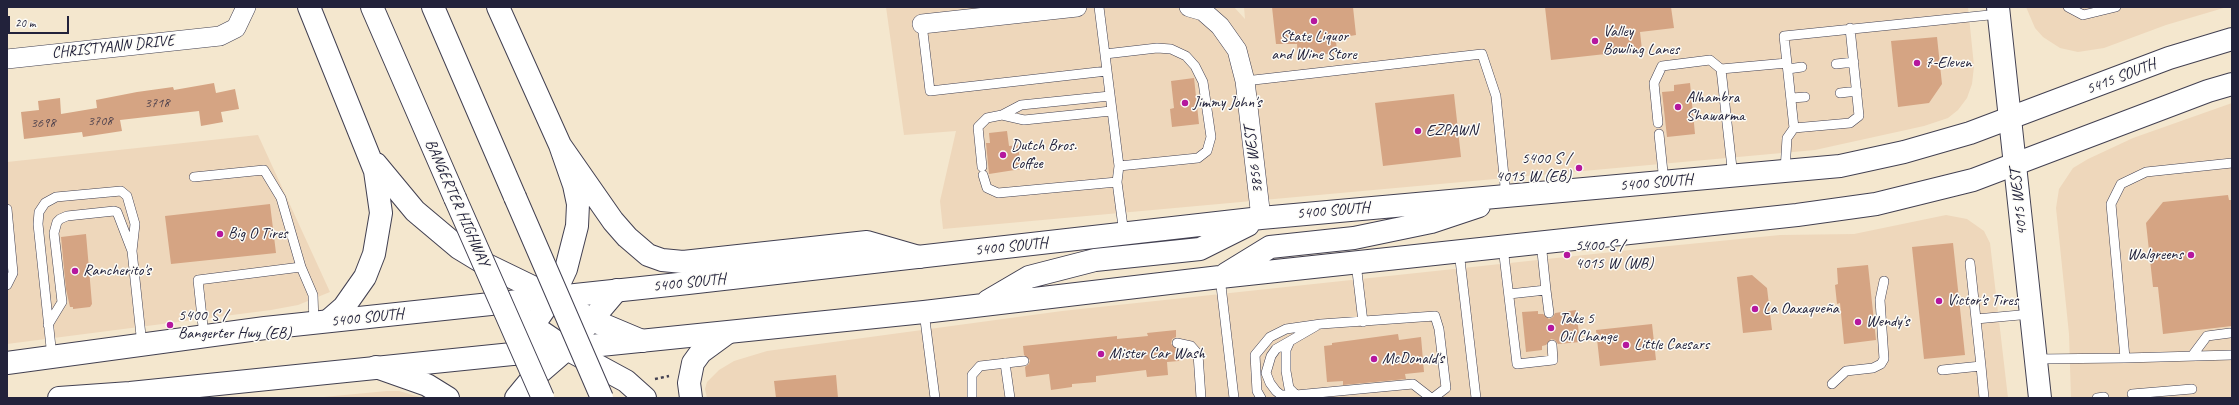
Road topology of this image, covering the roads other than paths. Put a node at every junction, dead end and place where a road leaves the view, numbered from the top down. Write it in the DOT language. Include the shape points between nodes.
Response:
graph roads {
  1 [pos="246,7"];
  2 [pos="309,7"];
  3 [pos="372,7"];
  4 [pos="433,7"];
  5 [pos="498,7"];
  6 [pos="1077,7"];
  7 [pos="1099,7"];
  8 [pos="1189,7"];
  9 [pos="2068,7"];
  10 [pos="2116,7"];
  11 [pos="1999,10"];
  12 [pos="922,24"];
  13 [pos="1850,28"];
  14 [pos="2232,39"];
  15 [pos="1105,54"];
  16 [pos="7,59"];
  17 [pos="1854,62"];
  18 [pos="1836,64"];
  19 [pos="1788,66"];
  20 [pos="1802,67"];
  21 [pos="1721,69"];
  22 [pos="1107,71"];
  23 [pos="1245,81"];
  24 [pos="2232,84"];
  25 [pos="1857,91"];
  26 [pos="1840,93"];
  27 [pos="1110,96"];
  28 [pos="1805,97"];
  29 [pos="1792,98"];
  30 [pos="1111,111"];
  31 [pos="1002,115"];
  32 [pos="2011,119"];
  33 [pos="1658,124"];
  34 [pos="1794,128"];
  35 [pos="1659,134"];
  36 [pos="560,145"];
  37 [pos="368,152"];
  38 [pos="2232,163"];
  39 [pos="2015,165"];
  40 [pos="1119,166"];
  41 [pos="1785,172"];
  42 [pos="1733,176"];
  43 [pos="194,177"];
  44 [pos="1117,182"];
  45 [pos="1664,182"];
  46 [pos="1506,196"];
  47 [pos="7,209"];
  48 [pos="1261,218"];
  49 [pos="1124,234"];
  50 [pos="1541,242"];
  51 [pos="1503,246"];
  52 [pos="132,251"];
  53 [pos="1459,251"];
  54 [pos="919,257"];
  55 [pos="1356,263"];
  56 [pos="1970,263"];
  57 [pos="301,268"];
  58 [pos="1220,277"];
  59 [pos="1884,282"];
  60 [pos="7,285"];
  61 [pos="617,290"];
  62 [pos="1546,290"];
  63 [pos="1509,294"];
  64 [pos="553,297"];
  65 [pos="499,303"];
  66 [pos="981,305"];
  67 [pos="924,312"];
  68 [pos="1549,313"];
  69 [pos="2031,314"];
  70 [pos="1976,319"];
  71 [pos="592,320"];
  72 [pos="321,322"];
  73 [pos="1363,322"];
  74 [pos="1321,324"];
  75 [pos="48,325"];
  76 [pos="533,326"];
  77 [pos="727,333"];
  78 [pos="2230,333"];
  79 [pos="204,336"];
  80 [pos="1290,341"];
  81 [pos="642,342"];
  82 [pos="1177,343"];
  83 [pos="142,345"];
  84 [pos="1552,345"];
  85 [pos="568,349"];
  86 [pos="513,354"];
  87 [pos="2232,355"];
  88 [pos="2192,356"];
  89 [pos="52,357"];
  90 [pos="2126,358"];
  91 [pos="2036,359"];
  92 [pos="1024,361"];
  93 [pos="7,363"];
  94 [pos="1005,363"];
  95 [pos="1981,366"];
  96 [pos="376,367"];
  97 [pos="1942,370"];
  98 [pos="1832,384"];
  99 [pos="650,388"];
  100 [pos="2192,389"];
  101 [pos="2132,394"];
  102 [pos="131,395"];
  103 [pos="1296,395"];
  104 [pos="59,398"];
  105 [pos="448,398"];
  106 [pos="516,398"];
  107 [pos="543,398"];
  108 [pos="602,398"];
  109 [pos="691,398"];
  110 [pos="935,398"];
  111 [pos="972,398"];
  112 [pos="1010,398"];
  113 [pos="1201,398"];
  114 [pos="1234,398"];
  115 [pos="1261,398"];
  116 [pos="1432,398"];
  117 [pos="1476,398"];
  118 [pos="1984,398"];
  119 [pos="2040,398"];
  1 -- 16 [label="street, CHRISTYANN DRIVE" via="236,28 220,36"];
  2 -- 37 [label="main road"];
  3 -- 107 [label="main road, BANGERTER HIGHWAY, bridge"];
  4 -- 108 [label="main road, bridge"];
  5 -- 36 [label="main road"];
  6 -- 12 [label="street"];
  7 -- 15 [label="lane"];
  8 -- 23 [label="street, 3856 WEST" via="1203,11 1220,26 1237,50"];
  9 -- 10 [label="lane" via="2083,15"];
  11 -- 13 [label="lane"];
  11 -- 32 [label="main road, 4015 WEST"];
  12 -- 22 [label="lane" via="930,91"];
  13 -- 17 [label="lane"];
  13 -- 19 [label="lane" via="1784,36"];
  14 -- 32 [label="main road, 5415 SOUTH" via="2170,58"];
  15 -- 22 [label="lane"];
  15 -- 40 [label="lane" via="1157,48 1171,49 1186,56 1204,82 1211,137 1207,151 1198,158"];
  17 -- 18 [label="lane"];
  17 -- 25 [label="lane"];
  19 -- 20 [label="lane"];
  19 -- 21 [label="lane"];
  19 -- 29 [label="lane"];
  21 -- 33 [label="lane" via="1710,60 1662,66 1654,83"];
  21 -- 42 [label="lane"];
  22 -- 27 [label="lane"];
  23 -- 46 [label="lane" via="1482,54 1496,96"];
  23 -- 48 [label="street, 3856 WEST"];
  24 -- 39 [label="main road"];
  25 -- 26 [label="lane"];
  25 -- 34 [label="lane" via="1859,116 1850,123"];
  27 -- 30 [label="lane"];
  27 -- 31 [label="lane" via="1021,105"];
  28 -- 29 [label="lane"];
  29 -- 34 [label="lane"];
  30 -- 31 [label="lane" via="1024,120"];
  30 -- 40 [label="lane"];
  31 -- 44 [label="lane" via="988,118 978,127 986,188 998,193"];
  32 -- 39 [label="main road, 4015 WEST"];
  32 -- 41 [label="main road, 5400 SOUTH" via="1970,134 1904,152 1840,166"];
  34 -- 41 [label="lane" via="1787,138"];
  35 -- 45 [label="lane"];
  36 -- 54 [label="main road" via="627,237 648,255 662,260 683,262 867,242"];
  36 -- 64 [label="main road" via="578,204 572,248"];
  37 -- 64 [label="main road" via="415,211 444,236 487,265"];
  37 -- 72 [label="main road" via="380,192 379,234 374,254 365,277 344,307"];
  38 -- 90 [label="lane" via="2146,172 2121,184 2111,204"];
  39 -- 50 [label="main road" via="1964,182 1876,204"];
  39 -- 69 [label="main road, 4015 WEST"];
  40 -- 44 [label="lane"];
  41 -- 42 [label="main road, 5400 SOUTH"];
  42 -- 45 [label="main road, 5400 SOUTH"];
  43 -- 57 [label="lane" via="264,170 281,198"];
  44 -- 49 [label="lane"];
  45 -- 46 [label="main road, 5400 SOUTH"];
  46 -- 48 [label="main road, 5400 SOUTH"];
  46 -- 58 [label="main road" via="1431,222 1354,238 1270,247"];
  47 -- 60 [label="lane" via="13,273"];
  48 -- 49 [label="main road, 5400 SOUTH"];
  48 -- 66 [label="main road" via="1200,249 1095,260 1029,277"];
  49 -- 54 [label="main road, 5400 SOUTH"];
  50 -- 51 [label="main road"];
  50 -- 62 [label="lane"];
  51 -- 53 [label="main road"];
  51 -- 63 [label="lane"];
  52 -- 75 [label="lane" via="122,230 120,217 114,211 60,219 54,234 62,302"];
  52 -- 75 [label="lane" via="135,224 127,196 121,191 56,197 45,203 39,212 38,224"];
  52 -- 83 [label="lane"];
  53 -- 55 [label="main road"];
  53 -- 117 [label="lane"];
  54 -- 61 [label="main road, 5400 SOUTH"];
  55 -- 58 [label="main road"];
  55 -- 73 [label="lane"];
  56 -- 70 [label="lane"];
  57 -- 72 [label="lane"];
  57 -- 79 [label="lane" via="198,280"];
  58 -- 66 [label="main road"];
  58 -- 114 [label="lane"];
  59 -- 98 [label="lane" via="1880,300 1884,359 1873,368 1846,371"];
  61 -- 64 [label="main road, 5400 SOUTH"];
  61 -- 71 [label="main road"];
  62 -- 63 [label="lane"];
  62 -- 68 [label="lane"];
  63 -- 84 [label="lane" via="1517,364 1553,360"];
  64 -- 65 [label="main road, 5400 SOUTH"];
  64 -- 71 [label="main road"];
  64 -- 76 [label="main road"];
  65 -- 72 [label="main road, 5400 SOUTH"];
  65 -- 76 [label="main road"];
  66 -- 67 [label="main road"];
  67 -- 77 [label="main road"];
  67 -- 110 [label="lane"];
  69 -- 70 [label="lane"];
  69 -- 91 [label="main road, 4015 WEST"];
  70 -- 95 [label="lane"];
  71 -- 81 [label="main road"];
  71 -- 85 [label="main road"];
  72 -- 79 [label="main road, 5400 SOUTH"];
  73 -- 74 [label="lane"];
  73 -- 116 [label="lane" via="1435,316 1446,388"];
  74 -- 80 [label="lane"];
  74 -- 115 [label="lane" via="1286,328 1261,347 1255,355 1254,366 1257,390"];
  75 -- 89 [label="lane"];
  76 -- 85 [label="main road"];
  76 -- 86 [label="main road"];
  77 -- 81 [label="main road"];
  77 -- 109 [label="main road" via="701,352 693,364 689,379"];
  78 -- 88 [label="lane" via="2207,336"];
  79 -- 83 [label="main road, 5400 SOUTH"];
  80 -- 103 [label="lane" via="1286,350 1286,371 1289,388"];
  80 -- 103 [label="lane" via="1276,349 1266,373 1276,391 1282,395"];
  81 -- 85 [label="main road"];
  82 -- 113 [label="lane" via="1191,346 1198,354"];
  83 -- 89 [label="main road, 5400 SOUTH"];
  85 -- 86 [label="main road"];
  85 -- 99 [label="main road" via="626,381"];
  85 -- 106 [label="main road" via="530,381"];
  86 -- 96 [label="main road"];
  87 -- 88 [label="lane"];
  88 -- 90 [label="lane"];
  89 -- 93 [label="main road, 5400 SOUTH"];
  90 -- 91 [label="lane"];
  91 -- 119 [label="main road, 4015 WEST"];
  92 -- 94 [label="lane"];
  94 -- 111 [label="lane" via="980,366 972,375"];
  94 -- 112 [label="lane"];
  95 -- 97 [label="lane"];
  95 -- 118 [label="lane"];
  96 -- 102 [label="main road"];
  96 -- 105 [label="main road" via="427,385"];
  100 -- 101 [label="lane"];
  102 -- 104 [label="main road"];
  103 -- 116 [label="lane" via="1413,384"];
}
